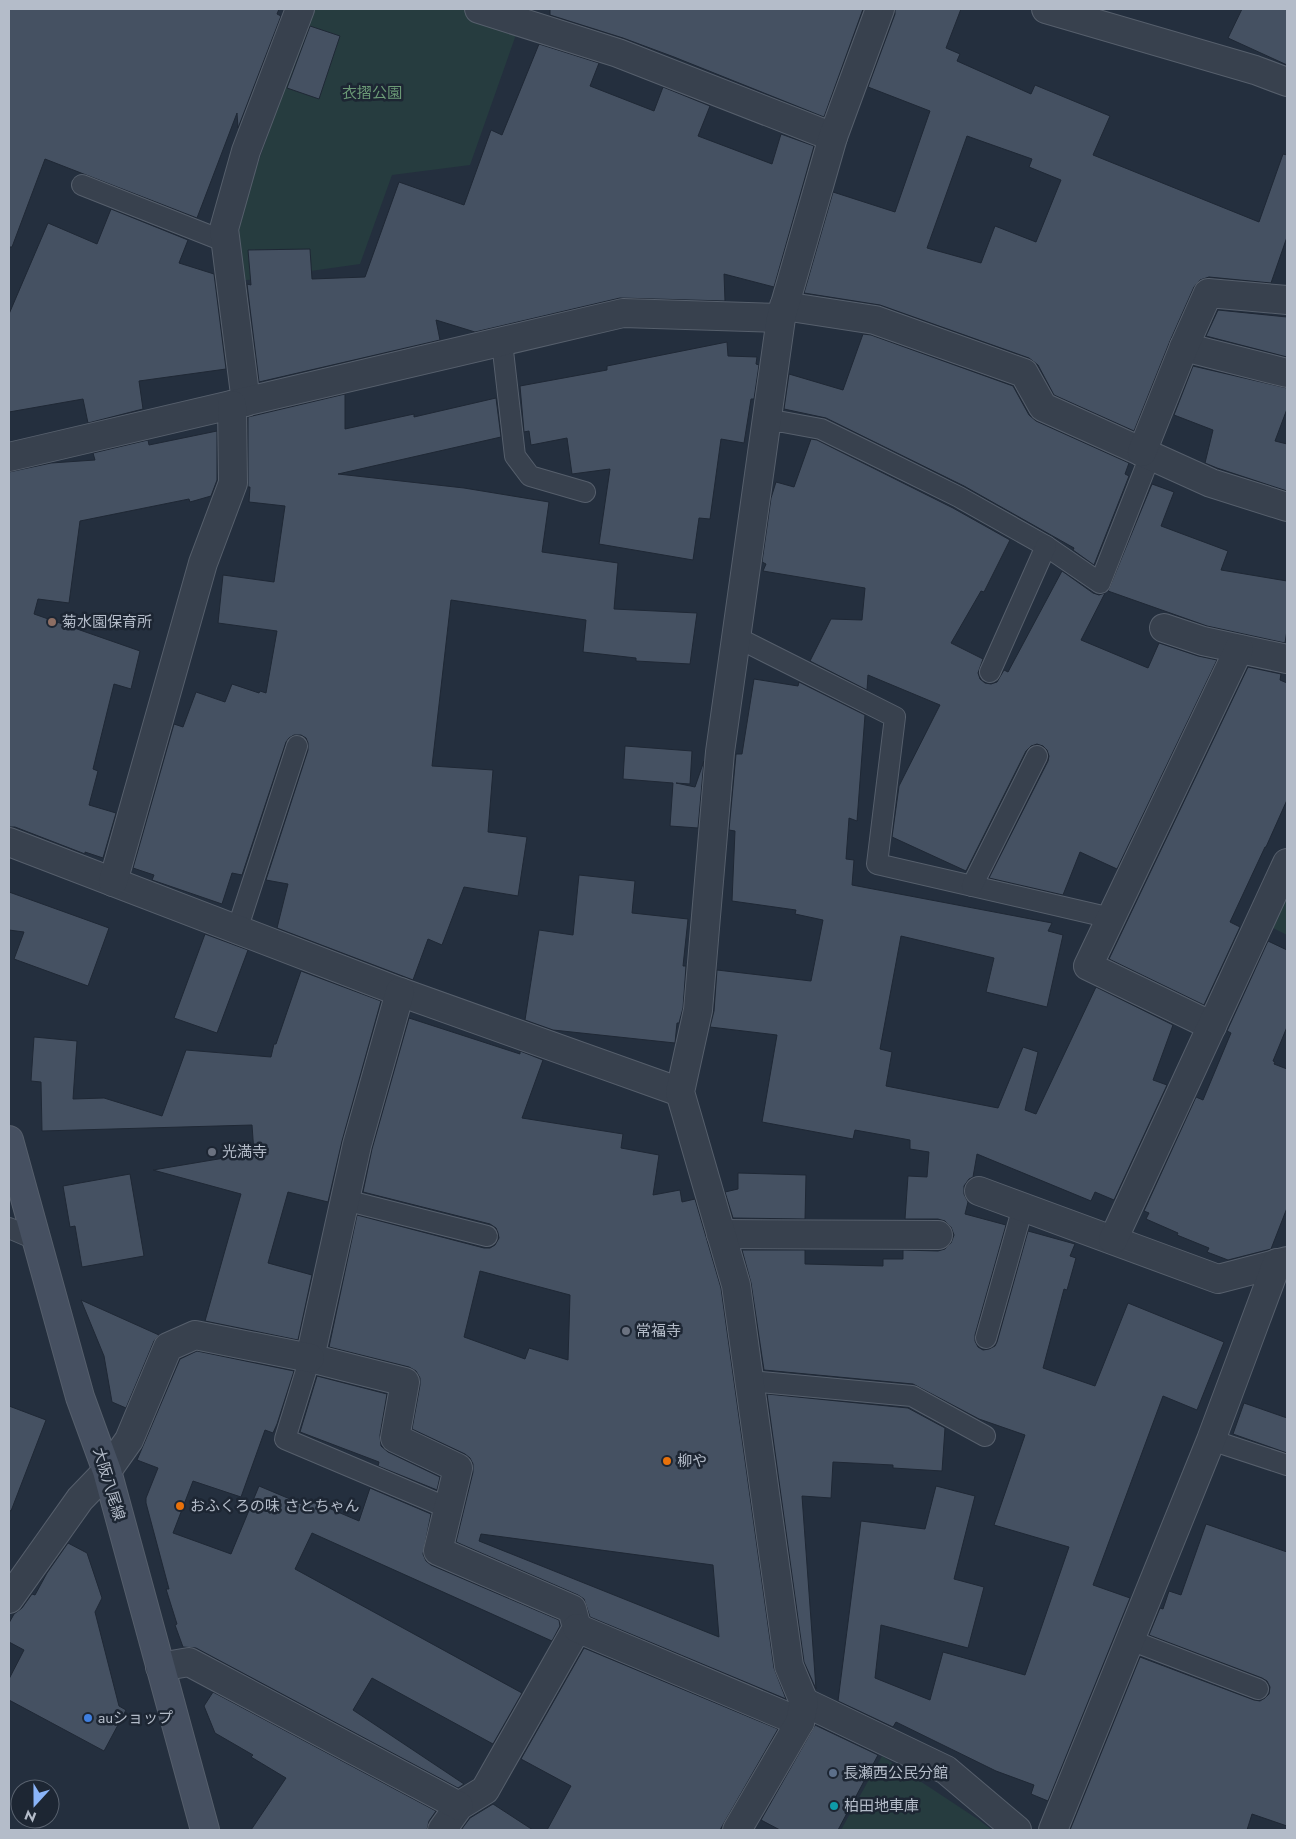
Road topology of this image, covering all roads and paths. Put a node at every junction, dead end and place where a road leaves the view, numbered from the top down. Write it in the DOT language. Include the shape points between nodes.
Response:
graph roads {
  1 [pos="300,9"];
  2 [pos="479,9"];
  3 [pos="880,9"];
  4 [pos="1046,9"];
  5 [pos="1287,82"];
  6 [pos="833,137"];
  7 [pos="82,185"];
  8 [pos="226,242"];
  9 [pos="1287,300"];
  10 [pos="782,312"];
  11 [pos="502,342"];
  12 [pos="1184,347"];
  13 [pos="1287,373"];
  14 [pos="239,404"];
  15 [pos="766,422"];
  16 [pos="1146,454"];
  17 [pos="9,457"];
  18 [pos="585,492"];
  19 [pos="1287,507"];
  20 [pos="1046,546"];
  21 [pos="1164,628"];
  22 [pos="736,637"];
  23 [pos="1239,649"];
  24 [pos="1287,660"];
  25 [pos="990,672"];
  26 [pos="297,746"];
  27 [pos="1037,756"];
  28 [pos="9,842"];
  29 [pos="1287,863"];
  30 [pos="113,882"];
  31 [pos="972,886"];
  32 [pos="1111,918"];
  33 [pos="238,930"];
  34 [pos="400,992"];
  35 [pos="1212,1026"];
  36 [pos="680,1092"];
  37 [pos="9,1140"];
  38 [pos="979,1191"];
  39 [pos="345,1200"];
  40 [pos="1023,1207"];
  41 [pos="9,1228"];
  42 [pos="721,1234"];
  43 [pos="938,1235"];
  44 [pos="487,1236"];
  45 [pos="37,1240"];
  46 [pos="1113,1240"];
  47 [pos="1284,1261"];
  48 [pos="986,1338"];
  49 [pos="310,1358"];
  50 [pos="750,1381"];
  51 [pos="985,1436"];
  52 [pos="1211,1440"];
  53 [pos="1287,1465"];
  54 [pos="107,1471"];
  55 [pos="448,1508"];
  56 [pos="9,1599"];
  57 [pos="578,1628"];
  58 [pos="1130,1640"];
  59 [pos="160,1667"];
  60 [pos="1258,1689"];
  61 [pos="802,1712"];
  62 [pos="459,1806"];
  63 [pos="205,1830"];
  64 [pos="442,1830"];
  65 [pos="737,1830"];
  66 [pos="1017,1830"];
  67 [pos="1053,1830"];
  1 -- 8 [label="street" via="246,151 224,229"];
  2 -- 6 [label="street" via="618,53"];
  3 -- 6 [label="street"];
  4 -- 5 [label="street"];
  6 -- 10 [label="street"];
  7 -- 8 [label="lane"];
  8 -- 14 [label="street"];
  9 -- 12 [label="street" via="1208,293"];
  10 -- 11 [label="street" via="623,313"];
  10 -- 15 [label="street"];
  10 -- 16 [label="street" via="874,320 1024,373 1042,407"];
  11 -- 14 [label="street"];
  11 -- 18 [label="lane" via="515,456 530,476"];
  12 -- 13 [label="street"];
  12 -- 16 [label="street"];
  14 -- 17 [label="street"];
  14 -- 30 [label="street" via="233,484 203,563"];
  15 -- 20 [label="lane" via="821,429 959,497"];
  15 -- 22 [label="street"];
  16 -- 19 [label="street" via="1210,483"];
  16 -- 20 [label="lane" via="1100,583"];
  20 -- 25 [label="lane"];
  21 -- 23 [label="street"];
  22 -- 31 [label="lane" via="895,716 877,864"];
  22 -- 36 [label="street" via="720,752 698,1010"];
  23 -- 24 [label="street"];
  23 -- 32 [label="street"];
  26 -- 33 [label="lane"];
  27 -- 31 [label="lane"];
  28 -- 30 [label="street"];
  29 -- 35 [label="street"];
  30 -- 33 [label="street"];
  31 -- 32 [label="lane"];
  32 -- 35 [label="street" via="1088,966"];
  33 -- 34 [label="street"];
  34 -- 36 [label="street"];
  34 -- 39 [label="street" via="356,1145"];
  35 -- 46 [label="street"];
  36 -- 42 [label="street"];
  37 -- 45 [label="main road, 大阪八尾線"];
  38 -- 40 [label="street"];
  39 -- 44 [label="lane"];
  39 -- 49 [label="street"];
  40 -- 46 [label="street"];
  40 -- 48 [label="lane"];
  41 -- 45 [label="lane"];
  42 -- 43 [label="street"];
  42 -- 50 [label="street" via="736,1285"];
  45 -- 54 [label="main road, 大阪八尾線" via="80,1397"];
  46 -- 47 [label="street" via="1218,1279"];
  47 -- 52 [label="street"];
  49 -- 54 [label="street" via="195,1334 168,1347 129,1440"];
  49 -- 55 [label="lane" via="285,1439"];
  49 -- 55 [label="street" via="405,1382 395,1438 458,1468"];
  50 -- 51 [label="lane" via="912,1396"];
  50 -- 61 [label="street" via="789,1666"];
  52 -- 53 [label="lane"];
  52 -- 58 [label="street"];
  54 -- 56 [label="street" via="80,1499"];
  54 -- 59 [label="main road, 大阪八尾線"];
  55 -- 57 [label="street" via="438,1551 572,1609"];
  57 -- 61 [label="street"];
  57 -- 62 [label="street" via="485,1790"];
  58 -- 60 [label="lane"];
  58 -- 67 [label="street"];
  59 -- 62 [label="street" via="189,1662"];
  59 -- 63 [label="main road, 大阪八尾線"];
  61 -- 65 [label="street"];
  61 -- 66 [label="street" via="946,1770"];
  62 -- 64 [label="street"];
}
